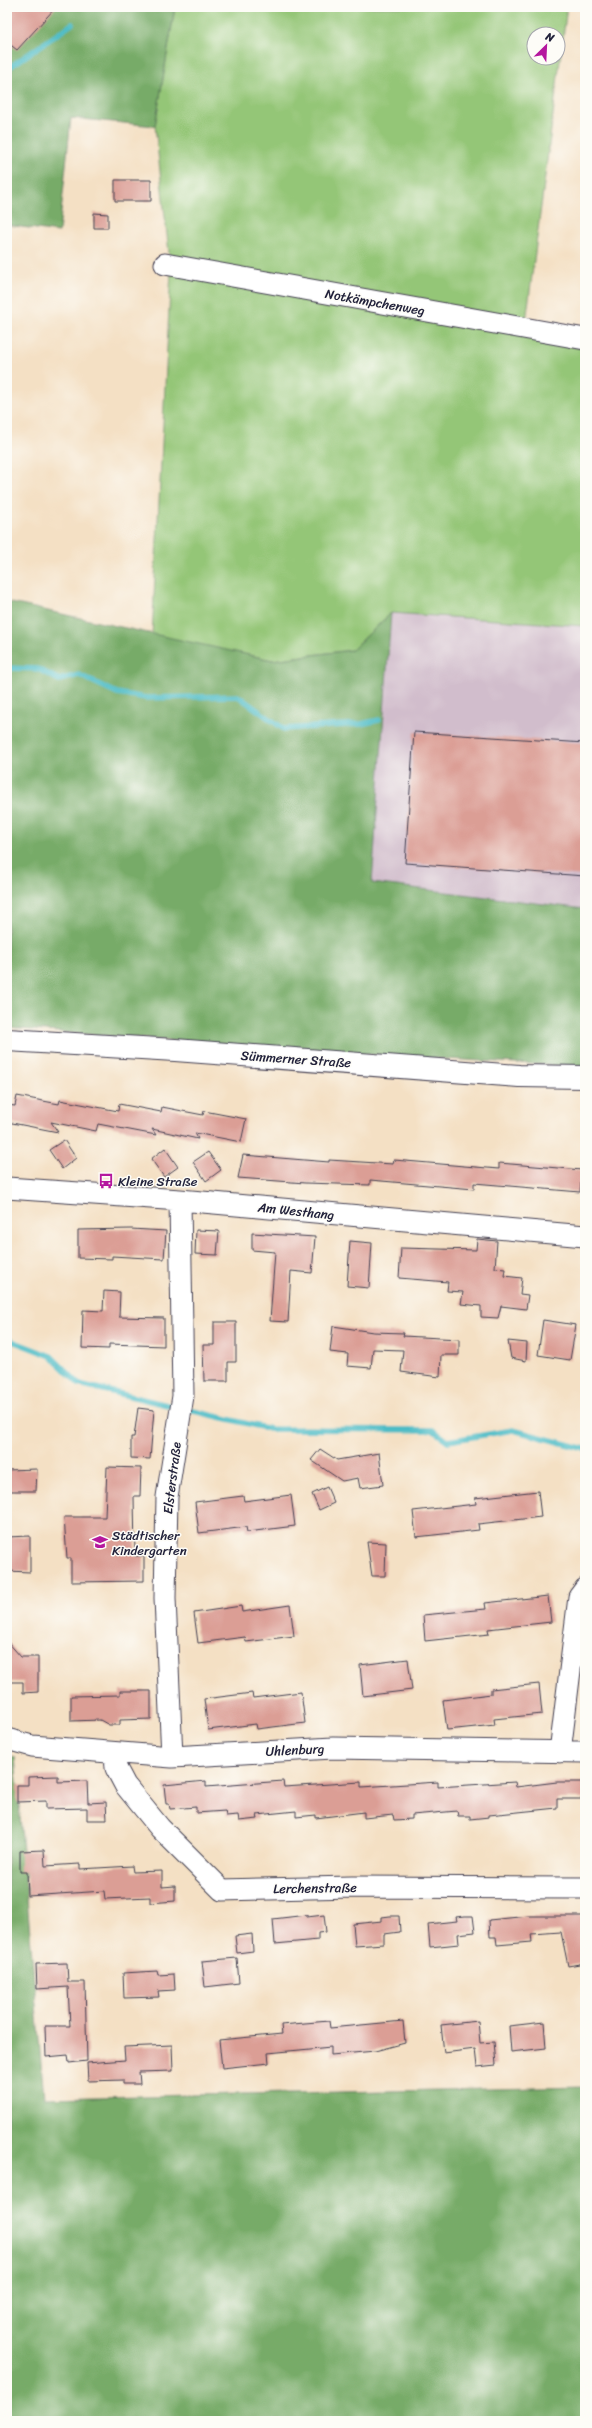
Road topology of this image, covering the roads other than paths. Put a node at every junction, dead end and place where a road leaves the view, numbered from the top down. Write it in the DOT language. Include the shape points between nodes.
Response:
graph roads {
  1 [pos="165,264"];
  2 [pos="585,339"];
  3 [pos="7,1040"];
  4 [pos="585,1077"];
  5 [pos="7,1188"];
  6 [pos="180,1200"];
  7 [pos="585,1236"];
  8 [pos="585,1589"];
  9 [pos="7,1739"];
  10 [pos="560,1752"];
  11 [pos="585,1752"];
  12 [pos="115,1753"];
  13 [pos="172,1757"];
  14 [pos="585,1888"];
  1 -- 2 [label="street, Notkämpchenweg"];
  3 -- 4 [label="main road, Sümmerner Straße" via="519,1076"];
  5 -- 6 [label="street, Am Westhang"];
  6 -- 7 [label="street, Am Westhang"];
  6 -- 13 [label="street, Elsterstraße" via="182,1396 167,1497 165,1583"];
  8 -- 10 [label="street" via="579,1597"];
  9 -- 12 [label="street, Uhlenburg" via="32,1746"];
  10 -- 11 [label="street, Uhlenburg"];
  10 -- 13 [label="street, Uhlenburg" via="333,1748"];
  12 -- 13 [label="street, Uhlenburg"];
  12 -- 14 [label="street, Lerchenstraße" via="116,1768 125,1785 160,1828 222,1890 352,1887"];
}
